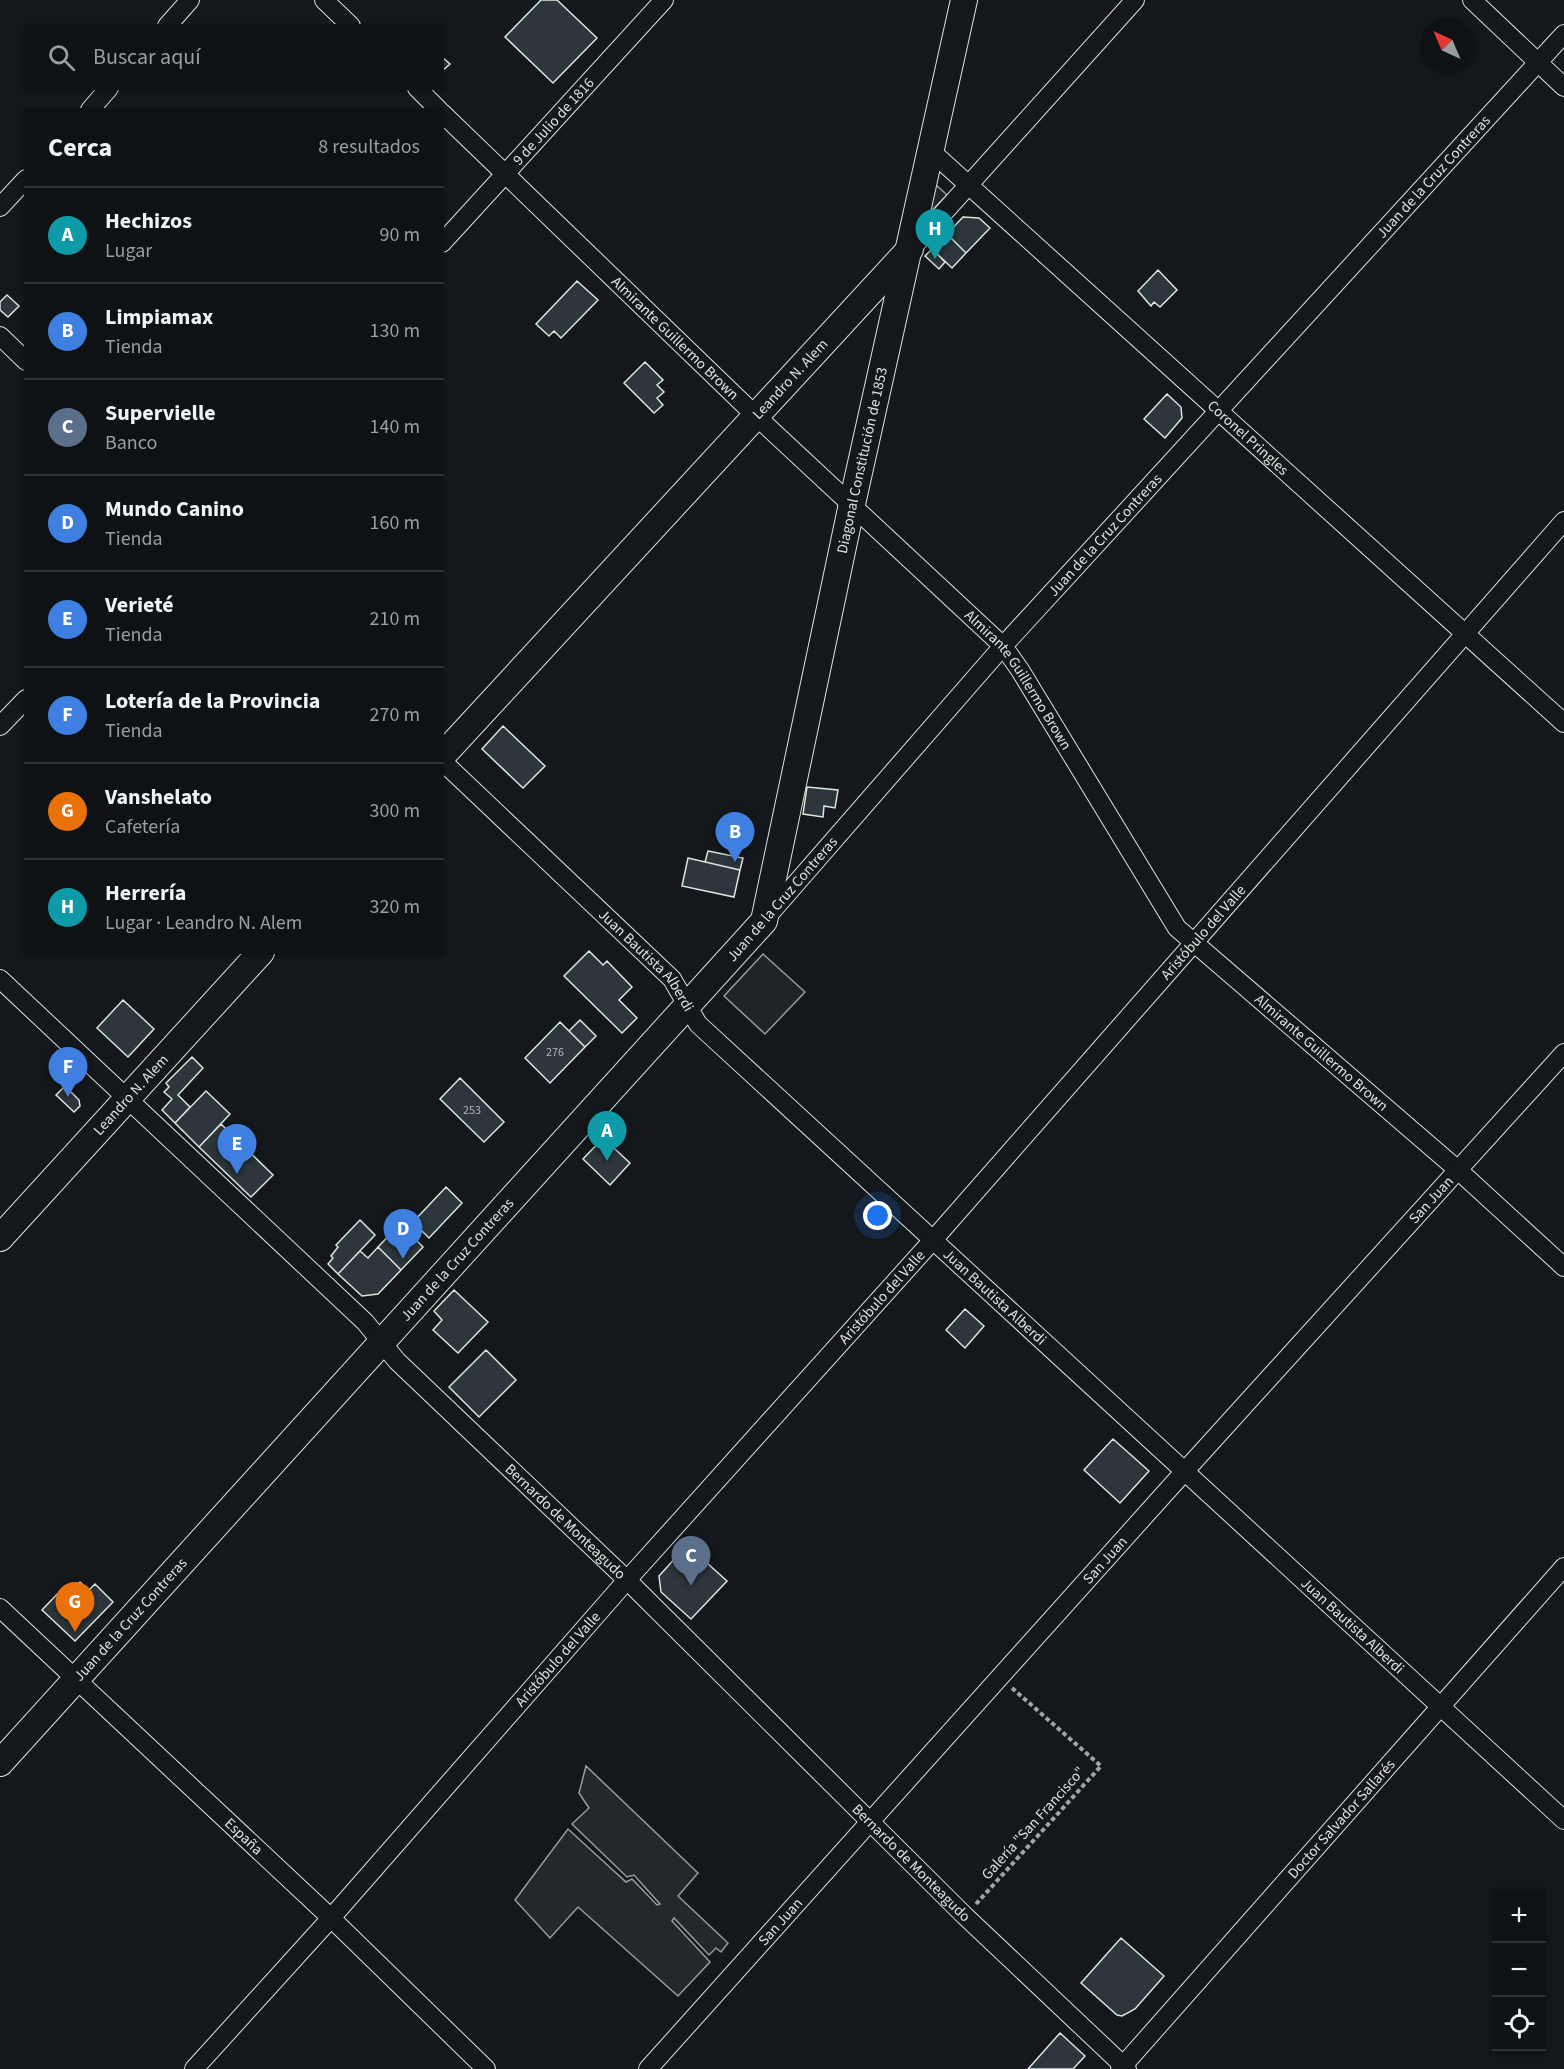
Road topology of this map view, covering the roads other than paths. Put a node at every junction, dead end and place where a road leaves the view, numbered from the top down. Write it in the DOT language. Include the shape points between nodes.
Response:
graph roads {
  1 [pos="190,0"];
  2 [pos="324,0"];
  3 [pos="664,0"];
  4 [pos="964,0"];
  5 [pos="1135,0"];
  6 [pos="1472,0"];
  7 [pos="169,24"];
  8 [pos="349,24"];
  9 [pos="1564,34"];
  10 [pos="1538,62"];
  11 [pos="1564,87"];
  12 [pos="107,90"];
  13 [pos="419,90"];
  14 [pos="92,108"];
  15 [pos="437,108"];
  16 [pos="444,115"];
  17 [pos="932,152"];
  18 [pos="506,174"];
  19 [pos="24,181"];
  20 [pos="968,185"];
  21 [pos="0,207"];
  22 [pos="444,241"];
  23 [pos="910,249"];
  24 [pos="0,336"];
  25 [pos="24,359"];
  26 [pos="1219,409"];
  27 [pos="756,416"];
  28 [pos="852,504"];
  29 [pos="1564,521"];
  30 [pos="1464,632"];
  31 [pos="1003,646"];
  32 [pos="24,701"];
  33 [pos="1564,723"];
  34 [pos="0,726"];
  35 [pos="444,754"];
  36 [pos="444,763"];
  37 [pos="764,921"];
  38 [pos="1193,943"];
  39 [pos="259,954"];
  40 [pos="0,979"];
  41 [pos="687,1005"];
  42 [pos="1564,1053"];
  43 [pos="126,1099"];
  44 [pos="1458,1170"];
  45 [pos="0,1238"];
  46 [pos="933,1240"];
  47 [pos="1564,1268"];
  48 [pos="381,1342"];
  49 [pos="1184,1472"];
  50 [pos="1564,1567"];
  51 [pos="627,1580"];
  52 [pos="0,1608"];
  53 [pos="77,1679"];
  54 [pos="1442,1707"];
  55 [pos="0,1763"];
  56 [pos="871,1821"];
  57 [pos="1564,1821"];
  58 [pos="331,1918"];
  59 [pos="1123,2068"];
  60 [pos="194,2069"];
  61 [pos="486,2069"];
  62 [pos="648,2069"];
  1 -- 7 [label="street"];
  2 -- 8 [label="street"];
  3 -- 18 [label="street, 9 de Julio de 1816"];
  4 -- 17 [label="main road, Diagonal Constitución de 1853"];
  5 -- 20 [label="street, Leandro N. Alem"];
  6 -- 10 [label="street"];
  9 -- 10 [label="street, Juan de la Cruz Contreras"];
  10 -- 11 [label="street"];
  10 -- 26 [label="street, Juan de la Cruz Contreras"];
  12 -- 14 [label="street"];
  13 -- 15 [label="street"];
  16 -- 18 [label="street, Almirante Guillermo Brown"];
  17 -- 20 [label="street, Coronel Pringles"];
  17 -- 23 [label="main road, Diagonal Constitución de 1853"];
  18 -- 22 [label="street, 9 de Julio de 1816"];
  18 -- 27 [label="street, Almirante Guillermo Brown"];
  19 -- 21 [label="street"];
  20 -- 23 [label="street, Leandro N. Alem"];
  20 -- 26 [label="street, Coronel Pringles"];
  23 -- 27 [label="main road, Leandro N. Alem"];
  23 -- 28 [label="main road, Diagonal Constitución de 1853"];
  24 -- 25 [label="street"];
  26 -- 30 [label="street, Coronel Pringles"];
  26 -- 31 [label="street, Juan de la Cruz Contreras"];
  27 -- 28 [label="street, Almirante Guillermo Brown"];
  27 -- 35 [label="main road, Leandro N. Alem"];
  28 -- 31 [label="street, Almirante Guillermo Brown"];
  28 -- 37 [label="main road, Diagonal Constitución de 1853"];
  29 -- 30 [label="street, Aristóbulo del Valle"];
  30 -- 33 [label="street, Coronel Pringles"];
  30 -- 38 [label="street, Aristóbulo del Valle"];
  31 -- 37 [label="street, Juan de la Cruz Contreras"];
  31 -- 38 [label="street, Almirante Guillermo Brown" via="1166,912"];
  32 -- 34 [label="street"];
  36 -- 41 [label="street, Juan Bautista Alberdi" via="672,979"];
  37 -- 41 [label="main road, Juan de la Cruz Contreras"];
  38 -- 44 [label="street, Almirante Guillermo Brown"];
  38 -- 46 [label="street, Aristóbulo del Valle"];
  39 -- 43 [label="main road, Leandro N. Alem"];
  40 -- 43 [label="street, Bernardo de Monteagudo"];
  41 -- 46 [label="street, Juan Bautista Alberdi" via="698,1024"];
  41 -- 48 [label="main road, Juan de la Cruz Contreras"];
  42 -- 44 [label="street, San Juan"];
  43 -- 45 [label="main road, Leandro N. Alem"];
  43 -- 48 [label="street, Bernardo de Monteagudo" via="365,1322"];
  44 -- 47 [label="street, Almirante Guillermo Brown"];
  44 -- 49 [label="street, San Juan"];
  46 -- 49 [label="street, Juan Bautista Alberdi"];
  46 -- 51 [label="street, Aristóbulo del Valle"];
  48 -- 51 [label="street, Bernardo de Monteagudo"];
  48 -- 53 [label="main road, Juan de la Cruz Contreras"];
  49 -- 54 [label="street, Juan Bautista Alberdi"];
  49 -- 56 [label="street, San Juan"];
  50 -- 54 [label="street, Doctor Salvador Sallarés"];
  51 -- 56 [label="street, Bernardo de Monteagudo"];
  51 -- 58 [label="street, Aristóbulo del Valle"];
  52 -- 53 [label="street, España"];
  53 -- 55 [label="main road, Juan de la Cruz Contreras"];
  53 -- 58 [label="street, España"];
  54 -- 57 [label="street, Juan Bautista Alberdi"];
  54 -- 59 [label="street, Doctor Salvador Sallarés"];
  56 -- 59 [label="street, Bernardo de Monteagudo"];
  56 -- 62 [label="street, San Juan"];
  58 -- 60 [label="street, Aristóbulo del Valle"];
  58 -- 61 [label="street, España"];
}
